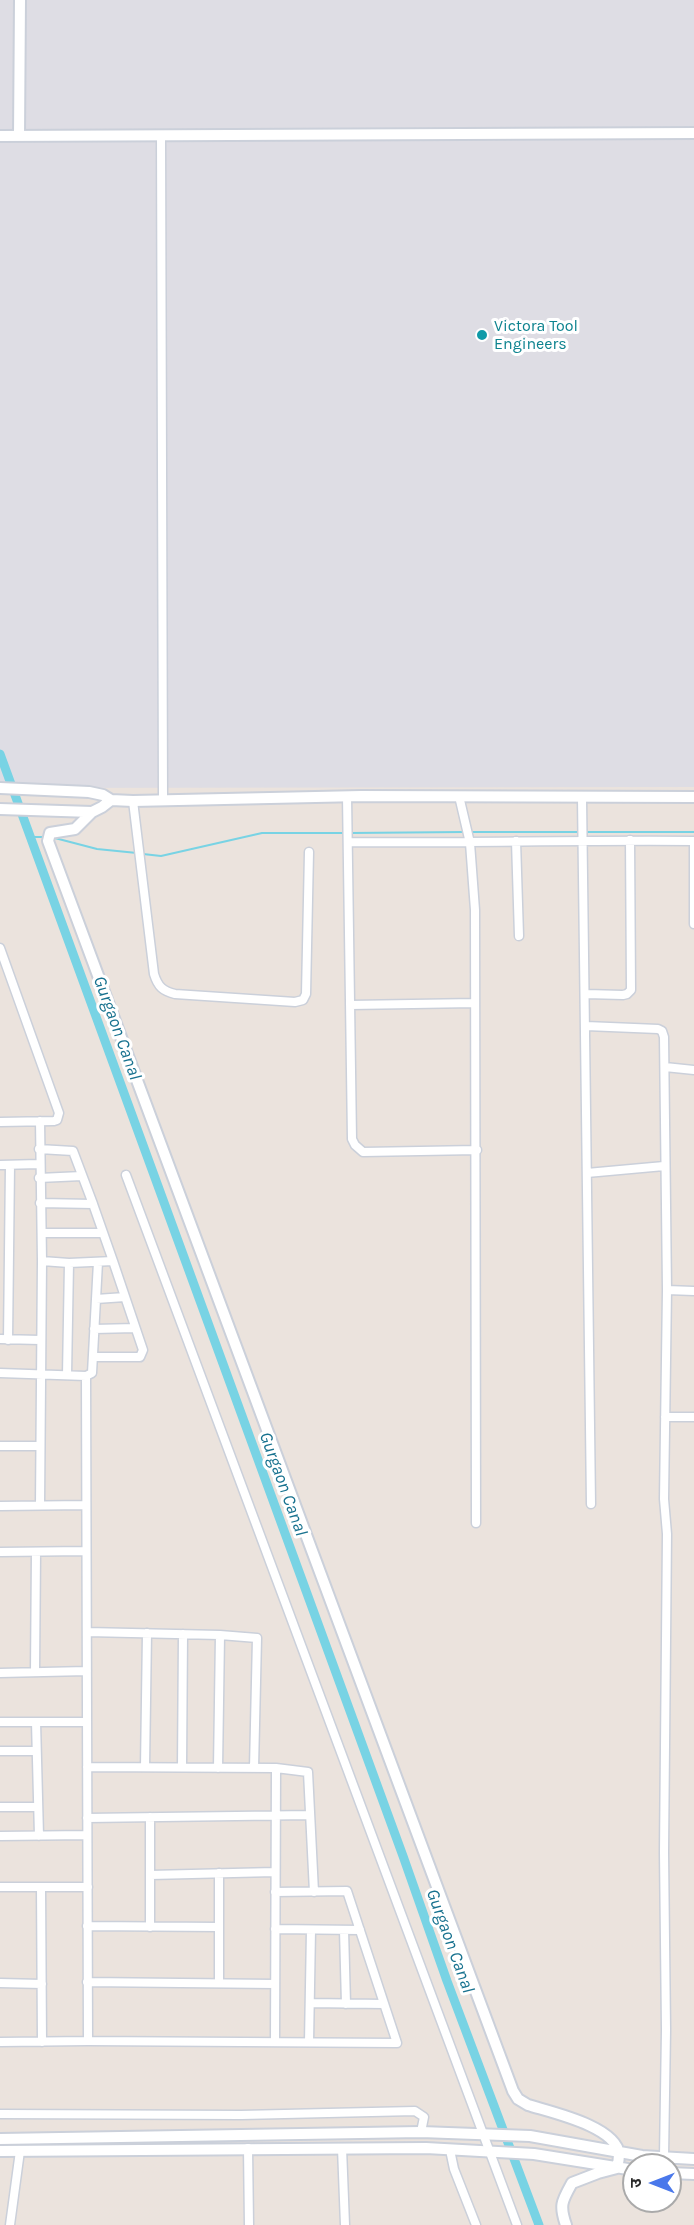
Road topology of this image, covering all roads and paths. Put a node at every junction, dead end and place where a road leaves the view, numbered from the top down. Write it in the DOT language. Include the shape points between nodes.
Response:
graph roads {
  1 [pos="20,0"];
  2 [pos="694,133"];
  3 [pos="161,135"];
  4 [pos="0,136"];
  5 [pos="19,136"];
  6 [pos="0,788"];
  7 [pos="347,796"];
  8 [pos="459,796"];
  9 [pos="582,798"];
  10 [pos="694,798"];
  11 [pos="163,799"];
  12 [pos="111,800"];
  13 [pos="133,801"];
  14 [pos="0,809"];
  15 [pos="92,812"];
  16 [pos="348,834"];
  17 [pos="583,835"];
  18 [pos="469,840"];
  19 [pos="630,840"];
  20 [pos="516,841"];
  21 [pos="694,841"];
  22 [pos="309,852"];
  23 [pos="694,924"];
  24 [pos="519,936"];
  25 [pos="0,948"];
  26 [pos="586,994"];
  27 [pos="475,1003"];
  28 [pos="350,1005"];
  29 [pos="586,1026"];
  30 [pos="665,1067"];
  31 [pos="694,1070"];
  32 [pos="40,1121"];
  33 [pos="0,1122"];
  34 [pos="39,1149"];
  35 [pos="477,1150"];
  36 [pos="39,1164"];
  37 [pos="0,1165"];
  38 [pos="10,1165"];
  39 [pos="664,1166"];
  40 [pos="587,1173"];
  41 [pos="126,1175"];
  42 [pos="82,1176"];
  43 [pos="39,1178"];
  44 [pos="0,1196"];
  45 [pos="10,1196"];
  46 [pos="40,1203"];
  47 [pos="93,1204"];
  48 [pos="5,1224"];
  49 [pos="42,1233"];
  50 [pos="102,1233"];
  51 [pos="5,1252"];
  52 [pos="42,1261"];
  53 [pos="113,1261"];
  54 [pos="98,1262"];
  55 [pos="69,1263"];
  56 [pos="4,1283"];
  57 [pos="667,1290"];
  58 [pos="694,1291"];
  59 [pos="125,1298"];
  60 [pos="96,1299"];
  61 [pos="4,1313"];
  62 [pos="135,1328"];
  63 [pos="94,1329"];
  64 [pos="4,1339"];
  65 [pos="40,1340"];
  66 [pos="93,1357"];
  67 [pos="0,1374"];
  68 [pos="39,1374"];
  69 [pos="67,1375"];
  70 [pos="86,1376"];
  71 [pos="665,1417"];
  72 [pos="694,1418"];
  73 [pos="0,1446"];
  74 [pos="40,1446"];
  75 [pos="591,1504"];
  76 [pos="86,1505"];
  77 [pos="0,1506"];
  78 [pos="40,1506"];
  79 [pos="476,1523"];
  80 [pos="85,1551"];
  81 [pos="0,1552"];
  82 [pos="36,1552"];
  83 [pos="87,1632"];
  84 [pos="147,1633"];
  85 [pos="183,1634"];
  86 [pos="220,1635"];
  87 [pos="87,1671"];
  88 [pos="35,1672"];
  89 [pos="0,1673"];
  90 [pos="0,1722"];
  91 [pos="36,1722"];
  92 [pos="87,1722"];
  93 [pos="36,1750"];
  94 [pos="0,1751"];
  95 [pos="87,1767"];
  96 [pos="145,1767"];
  97 [pos="182,1767"];
  98 [pos="218,1768"];
  99 [pos="254,1768"];
  100 [pos="276,1768"];
  101 [pos="38,1806"];
  102 [pos="0,1807"];
  103 [pos="310,1815"];
  104 [pos="276,1816"];
  105 [pos="150,1817"];
  106 [pos="87,1818"];
  107 [pos="87,1835"];
  108 [pos="0,1836"];
  109 [pos="39,1836"];
  110 [pos="275,1872"];
  111 [pos="219,1873"];
  112 [pos="150,1875"];
  113 [pos="0,1887"];
  114 [pos="41,1887"];
  115 [pos="88,1887"];
  116 [pos="275,1892"];
  117 [pos="314,1892"];
  118 [pos="87,1926"];
  119 [pos="150,1927"];
  120 [pos="219,1927"];
  121 [pos="275,1929"];
  122 [pos="311,1930"];
  123 [pos="344,1930"];
  124 [pos="360,1930"];
  125 [pos="87,1982"];
  126 [pos="0,1983"];
  127 [pos="219,1983"];
  128 [pos="42,1984"];
  129 [pos="275,1984"];
  130 [pos="310,2003"];
  131 [pos="346,2004"];
  132 [pos="384,2004"];
  133 [pos="88,2041"];
  134 [pos="0,2042"];
  135 [pos="42,2042"];
  136 [pos="275,2042"];
  137 [pos="309,2043"];
  138 [pos="0,2114"];
  139 [pos="421,2132"];
  140 [pos="487,2134"];
  141 [pos="0,2139"];
  142 [pos="248,2148"];
  143 [pos="342,2148"];
  144 [pos="450,2150"];
  145 [pos="0,2151"];
  146 [pos="20,2151"];
  147 [pos="619,2152"];
  148 [pos="495,2153"];
  149 [pos="628,2153"];
  150 [pos="664,2153"];
  151 [pos="617,2168"];
  152 [pos="622,2169"];
  153 [pos="10,2225"];
  154 [pos="249,2225"];
  155 [pos="345,2225"];
  156 [pos="476,2225"];
  157 [pos="517,2225"];
  158 [pos="566,2225"];
  1 -- 5 [label="street"];
  2 -- 3 [label="street"];
  3 -- 5 [label="street"];
  3 -- 11 [label="street"];
  4 -- 5 [label="street"];
  6 -- 12 [label="street" via="98,793"];
  7 -- 8 [label="street"];
  7 -- 11 [label="street"];
  7 -- 16 [label="street"];
  8 -- 9 [label="street"];
  8 -- 18 [label="street"];
  9 -- 10 [label="street"];
  9 -- 17 [label="street"];
  11 -- 13 [label="street"];
  12 -- 13 [label="street"];
  12 -- 15 [label="street"];
  13 -- 22 [label="street" via="154,975 160,987 176,994 303,1000"];
  14 -- 15 [label="street"];
  15 -- 147 [label="street" via="75,829 53,832 48,837 513,2091 528,2105 597,2128"];
  16 -- 18 [label="street"];
  16 -- 28 [label="street"];
  17 -- 19 [label="street"];
  17 -- 20 [label="street"];
  17 -- 26 [label="street"];
  18 -- 20 [label="street"];
  18 -- 27 [label="street" via="475,910"];
  19 -- 21 [label="street"];
  19 -- 26 [label="street" via="631,990 623,995"];
  20 -- 24 [label="street"];
  21 -- 23 [label="street"];
  25 -- 32 [label="street" via="59,1109 57,1120"];
  26 -- 29 [label="street"];
  27 -- 28 [label="street"];
  27 -- 35 [label="street"];
  28 -- 35 [label="street" via="355,1145 363,1152"];
  29 -- 30 [label="street" via="662,1031"];
  29 -- 40 [label="street"];
  30 -- 31 [label="street"];
  30 -- 39 [label="street"];
  32 -- 33 [label="street"];
  32 -- 34 [label="street"];
  34 -- 36 [label="street"];
  34 -- 42 [label="street" via="73,1151"];
  35 -- 79 [label="street"];
  36 -- 38 [label="street"];
  36 -- 43 [label="street"];
  37 -- 38 [label="street"];
  38 -- 45 [label="street"];
  39 -- 40 [label="street"];
  39 -- 57 [label="street"];
  40 -- 75 [label="street"];
  41 -- 140 [label="street"];
  42 -- 43 [label="street"];
  42 -- 47 [label="street"];
  43 -- 46 [label="street"];
  44 -- 45 [label="street"];
  45 -- 48 [label="street"];
  46 -- 47 [label="street"];
  46 -- 49 [label="street"];
  47 -- 50 [label="street"];
  48 -- 51 [label="street"];
  49 -- 50 [label="street"];
  49 -- 52 [label="street"];
  50 -- 53 [label="street"];
  51 -- 56 [label="street"];
  52 -- 55 [label="street"];
  52 -- 65 [label="street"];
  53 -- 54 [label="street"];
  53 -- 59 [label="street"];
  54 -- 55 [label="street"];
  54 -- 60 [label="street"];
  55 -- 69 [label="street"];
  56 -- 61 [label="street"];
  57 -- 58 [label="street"];
  57 -- 71 [label="street"];
  59 -- 60 [label="street"];
  59 -- 62 [label="street"];
  60 -- 63 [label="street"];
  61 -- 64 [label="street"];
  62 -- 63 [label="street"];
  62 -- 66 [label="street" via="143,1350 140,1357"];
  63 -- 66 [label="street"];
  64 -- 65 [label="street"];
  65 -- 68 [label="street"];
  66 -- 70 [label="street" via="92,1373"];
  67 -- 68 [label="street"];
  68 -- 69 [label="street"];
  68 -- 74 [label="street"];
  69 -- 70 [label="street"];
  70 -- 76 [label="street"];
  71 -- 72 [label="street"];
  71 -- 150 [label="street"];
  73 -- 74 [label="street"];
  74 -- 78 [label="street"];
  76 -- 78 [label="street"];
  76 -- 80 [label="street"];
  77 -- 78 [label="street"];
  80 -- 82 [label="street"];
  80 -- 83 [label="street"];
  81 -- 82 [label="street"];
  82 -- 88 [label="street"];
  83 -- 84 [label="street"];
  83 -- 87 [label="street"];
  84 -- 85 [label="street"];
  84 -- 96 [label="street"];
  85 -- 86 [label="street"];
  85 -- 97 [label="street"];
  86 -- 98 [label="street"];
  86 -- 99 [label="street" via="257,1638"];
  87 -- 88 [label="street"];
  87 -- 92 [label="street"];
  88 -- 89 [label="street"];
  90 -- 91 [label="street"];
  91 -- 92 [label="street"];
  91 -- 93 [label="street"];
  92 -- 95 [label="street"];
  93 -- 94 [label="street"];
  93 -- 101 [label="street"];
  95 -- 96 [label="street"];
  95 -- 106 [label="street"];
  96 -- 97 [label="street"];
  97 -- 98 [label="street"];
  98 -- 99 [label="street"];
  99 -- 100 [label="street"];
  100 -- 103 [label="street" via="308,1772"];
  100 -- 104 [label="street"];
  101 -- 102 [label="street"];
  101 -- 109 [label="street"];
  103 -- 104 [label="street"];
  103 -- 117 [label="street"];
  104 -- 105 [label="street"];
  104 -- 110 [label="street"];
  105 -- 106 [label="street"];
  105 -- 112 [label="street"];
  106 -- 107 [label="street"];
  107 -- 109 [label="street"];
  107 -- 115 [label="street"];
  108 -- 109 [label="street"];
  110 -- 111 [label="street"];
  110 -- 116 [label="street"];
  111 -- 112 [label="street"];
  111 -- 120 [label="street"];
  112 -- 119 [label="street"];
  113 -- 114 [label="street"];
  114 -- 115 [label="street"];
  114 -- 128 [label="street"];
  115 -- 118 [label="street"];
  116 -- 117 [label="street"];
  116 -- 121 [label="street"];
  117 -- 124 [label="street" via="347,1892"];
  118 -- 119 [label="street"];
  118 -- 125 [label="street"];
  119 -- 120 [label="street"];
  120 -- 127 [label="street"];
  121 -- 122 [label="street"];
  121 -- 129 [label="street"];
  122 -- 123 [label="street"];
  122 -- 130 [label="street"];
  123 -- 124 [label="street"];
  123 -- 131 [label="street"];
  124 -- 132 [label="street"];
  125 -- 127 [label="street"];
  125 -- 133 [label="street"];
  126 -- 128 [label="street"];
  127 -- 129 [label="street"];
  128 -- 135 [label="street"];
  129 -- 136 [label="street"];
  130 -- 131 [label="street"];
  130 -- 137 [label="street"];
  131 -- 132 [label="street"];
  132 -- 137 [label="street" via="397,2043"];
  133 -- 135 [label="street"];
  133 -- 136 [label="street"];
  134 -- 135 [label="street"];
  136 -- 137 [label="street"];
  138 -- 139 [label="street" via="415,2111 424,2117"];
  139 -- 140 [label="street"];
  139 -- 141 [label="street"];
  140 -- 147 [label="street"];
  140 -- 148 [label="street"];
  142 -- 143 [label="street"];
  142 -- 146 [label="street"];
  142 -- 154 [label="street"];
  143 -- 144 [label="street"];
  143 -- 155 [label="street"];
  144 -- 148 [label="street"];
  144 -- 156 [label="street"];
  145 -- 146 [label="street"];
  146 -- 153 [label="street"];
  147 -- 149 [label="street"];
  147 -- 151 [label="street"];
  148 -- 151 [label="street" via="534,2154"];
  148 -- 157 [label="street"];
  151 -- 152 [label="street"];
  151 -- 158 [label="street" via="572,2183 561,2210"];
}
